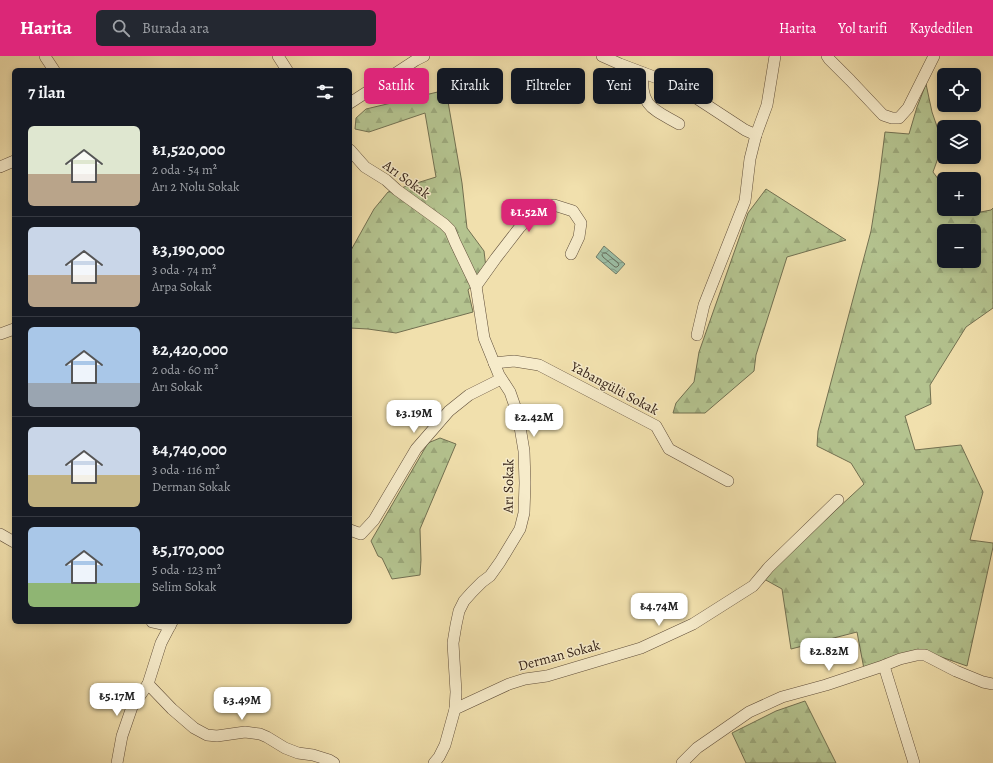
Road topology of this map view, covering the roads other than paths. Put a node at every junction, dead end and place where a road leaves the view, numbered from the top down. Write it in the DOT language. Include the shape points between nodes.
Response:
graph roads {
  1 [pos="45,56"];
  2 [pos="278,56"];
  3 [pos="424,56"];
  4 [pos="602,56"];
  5 [pos="775,56"];
  6 [pos="827,56"];
  7 [pos="934,56"];
  8 [pos="53,68"];
  9 [pos="285,68"];
  10 [pos="631,68"];
  11 [pos="646,74"];
  12 [pos="646,100"];
  13 [pos="352,102"];
  14 [pos="679,124"];
  15 [pos="756,135"];
  16 [pos="352,152"];
  17 [pos="12,162"];
  18 [pos="0,167"];
  19 [pos="570,254"];
  20 [pos="476,286"];
  21 [pos="12,331"];
  22 [pos="0,334"];
  23 [pos="697,335"];
  24 [pos="494,363"];
  25 [pos="501,379"];
  26 [pos="728,481"];
  27 [pos="838,500"];
  28 [pos="352,531"];
  29 [pos="0,534"];
  30 [pos="12,541"];
  31 [pos="171,624"];
  32 [pos="884,666"];
  33 [pos="148,684"];
  34 [pos="993,684"];
  35 [pos="455,709"];
  36 [pos="117,763"];
  37 [pos="334,763"];
  38 [pos="434,763"];
  39 [pos="682,763"];
  40 [pos="914,763"];
  1 -- 8 [label="street"];
  2 -- 9 [label="street"];
  3 -- 13 [label="street"];
  4 -- 10 [label="street"];
  5 -- 15 [label="street" via="767,105"];
  6 -- 7 [label="street" via="883,115 899,118 908,108"];
  11 -- 15 [label="street" via="690,94"];
  12 -- 14 [label="street" via="652,109"];
  15 -- 23 [label="street" via="745,201 704,305"];
  16 -- 20 [label="street, Arı Sokak" via="364,167 386,180 450,230"];
  17 -- 18 [label="street"];
  19 -- 20 [label="street" via="579,237 581,223 573,211 554,205 537,210 520,227"];
  20 -- 24 [label="street, Arı Sokak" via="484,338"];
  21 -- 22 [label="street"];
  24 -- 25 [label="street, Arı Sokak"];
  24 -- 26 [label="street, Yabangülü Sokak" via="514,361 539,365 656,426 669,449"];
  25 -- 28 [label="street" via="469,395 448,411 416,449 374,520 361,534"];
  25 -- 35 [label="street, Arı Sokak" via="510,392 518,415 524,451 524,513 520,529 500,562 490,576 464,601 459,611 454,643"];
  27 -- 35 [label="street, Derman Sokak" via="753,586 693,624 641,648 546,676 509,684"];
  29 -- 30 [label="street"];
  31 -- 33 [label="street" via="161,643"];
  32 -- 34 [label="street" via="905,657 925,655 956,671"];
  32 -- 39 [label="street" via="782,697 749,712 697,748"];
  32 -- 40 [label="street"];
  33 -- 36 [label="street" via="132,707 122,736"];
  33 -- 37 [label="street" via="172,709 194,728 207,735 245,732 260,734 284,748"];
  35 -- 38 [label="street, Arı Sokak" via="445,745"];
}
